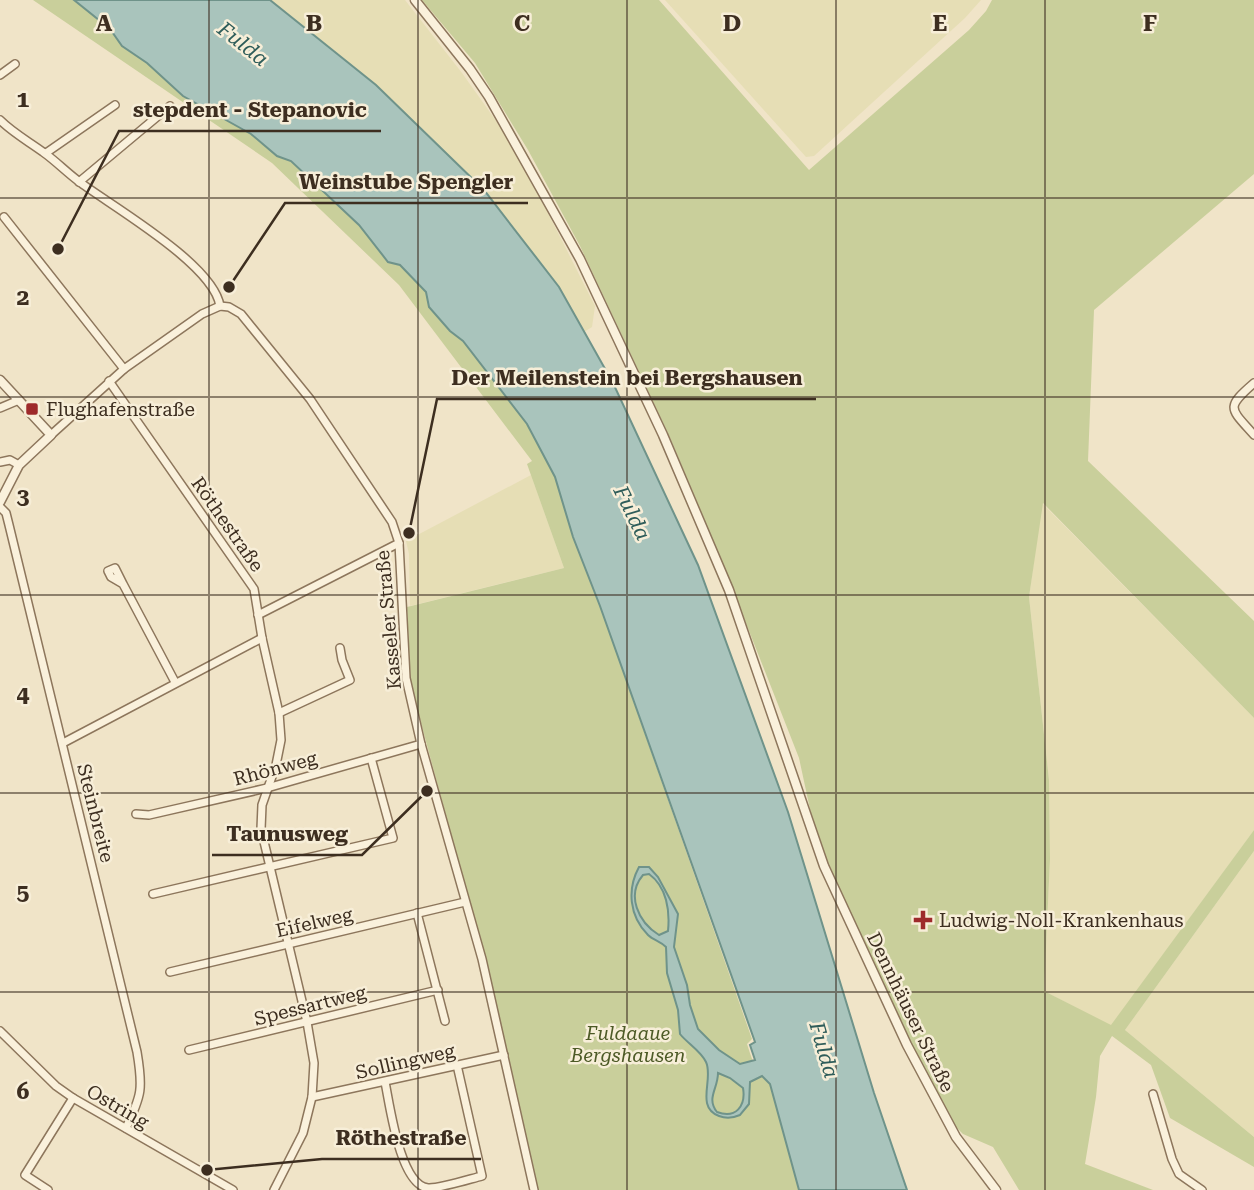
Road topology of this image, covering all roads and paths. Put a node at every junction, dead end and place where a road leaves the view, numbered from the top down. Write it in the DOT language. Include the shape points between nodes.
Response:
graph roads {
  1 [pos="415,0"];
  2 [pos="15,64"];
  3 [pos="0,75"];
  4 [pos="115,105"];
  5 [pos="170,106"];
  6 [pos="0,120"];
  7 [pos="46,153"];
  8 [pos="79,182"];
  9 [pos="4,217"];
  10 [pos="220,306"];
  11 [pos="124,369"];
  12 [pos="0,380"];
  13 [pos="109,381"];
  14 [pos="1254,383"];
  15 [pos="19,400"];
  16 [pos="0,408"];
  17 [pos="51,435"];
  18 [pos="1254,435"];
  19 [pos="0,462"];
  20 [pos="19,465"];
  21 [pos="0,504"];
  22 [pos="398,543"];
  23 [pos="123,584"];
  24 [pos="258,615"];
  25 [pos="262,638"];
  26 [pos="340,648"];
  27 [pos="175,682"];
  28 [pos="279,713"];
  29 [pos="63,743"];
  30 [pos="421,744"];
  31 [pos="371,758"];
  32 [pos="267,788"];
  33 [pos="136,814"];
  34 [pos="271,867"];
  35 [pos="153,894"];
  36 [pos="465,902"];
  37 [pos="417,914"];
  38 [pos="289,944"];
  39 [pos="170,972"];
  40 [pos="438,990"];
  41 [pos="445,1021"];
  42 [pos="307,1022"];
  43 [pos="0,1031"];
  44 [pos="190,1051"];
  45 [pos="504,1055"];
  46 [pos="457,1065"];
  47 [pos="385,1082"];
  48 [pos="1153,1094"];
  49 [pos="312,1097"];
  50 [pos="73,1098"];
  51 [pos="126,1129"];
  52 [pos="48,1190"];
  53 [pos="233,1190"];
  54 [pos="274,1190"];
  55 [pos="534,1190"];
  56 [pos="996,1190"];
  57 [pos="1202,1190"];
  1 -- 56 [label="street, Dennhäuser Straße" via="489,97 580,259 729,590 813,839 907,1045 956,1137"];
  2 -- 3 [label="street"];
  4 -- 7 [label="street"];
  5 -- 8 [label="street"];
  6 -- 7 [label="street, Kasseler Straße"];
  7 -- 8 [label="street, Kasseler Straße"];
  8 -- 10 [label="street, Kasseler Straße" via="188,261 216,292"];
  9 -- 11 [label="street"];
  10 -- 11 [label="street"];
  10 -- 22 [label="street, Kasseler Straße" via="241,314 310,399 391,522"];
  11 -- 13 [label="street"];
  12 -- 15 [label="street"];
  13 -- 17 [label="street"];
  13 -- 24 [label="street, Röthestraße" via="254,589"];
  14 -- 18 [label="street" via="1236,399 1234,407"];
  15 -- 16 [label="street"];
  15 -- 17 [label="street"];
  17 -- 20 [label="street"];
  19 -- 20 [label="street" via="10,460"];
  20 -- 21 [label="street"];
  21 -- 29 [label="street, Steinbreite" via="6,513"];
  22 -- 24 [label="street"];
  22 -- 30 [label="street, Kasseler Straße" via="404,667"];
  23 -- 27 [label="street"];
  24 -- 25 [label="street, Röthestraße"];
  25 -- 27 [label="street"];
  25 -- 28 [label="street, Röthestraße"];
  26 -- 28 [label="street" via="350,680"];
  27 -- 29 [label="street"];
  28 -- 32 [label="street, Röthestraße" via="281,740"];
  29 -- 51 [label="street, Steinbreite" via="140,1072 142,1088"];
  30 -- 31 [label="street, Rhönweg"];
  30 -- 36 [label="street, Kasseler Straße"];
  31 -- 32 [label="street, Rhönweg"];
  31 -- 34 [label="street" via="393,838"];
  32 -- 33 [label="street, Rhönweg"];
  32 -- 34 [label="street, Röthestraße" via="261,829"];
  34 -- 35 [label="street"];
  34 -- 38 [label="street, Röthestraße"];
  36 -- 37 [label="street, Eifelweg"];
  36 -- 45 [label="street, Kasseler Straße"];
  37 -- 38 [label="street, Eifelweg"];
  37 -- 40 [label="street"];
  38 -- 39 [label="street, Eifelweg"];
  38 -- 42 [label="street, Röthestraße"];
  40 -- 41 [label="street"];
  40 -- 42 [label="street, Spessartweg"];
  42 -- 44 [label="street, Spessartweg"];
  42 -- 49 [label="street, Röthestraße" via="314,1063"];
  43 -- 50 [label="street, Ostring"];
  45 -- 46 [label="street, Sollingweg"];
  45 -- 55 [label="street, Kasseler Straße"];
  46 -- 47 [label="street, Sollingweg"];
  46 -- 47 [label="street" via="480,1177 429,1188 415,1182 405,1169"];
  47 -- 49 [label="street, Sollingweg"];
  48 -- 57 [label="street" via="1179,1174"];
  49 -- 54 [label="street, Röthestraße" via="303,1133"];
  50 -- 51 [label="street, Ostring"];
  50 -- 52 [label="street" via="25,1175"];
  51 -- 53 [label="street, Ostring"];
}
